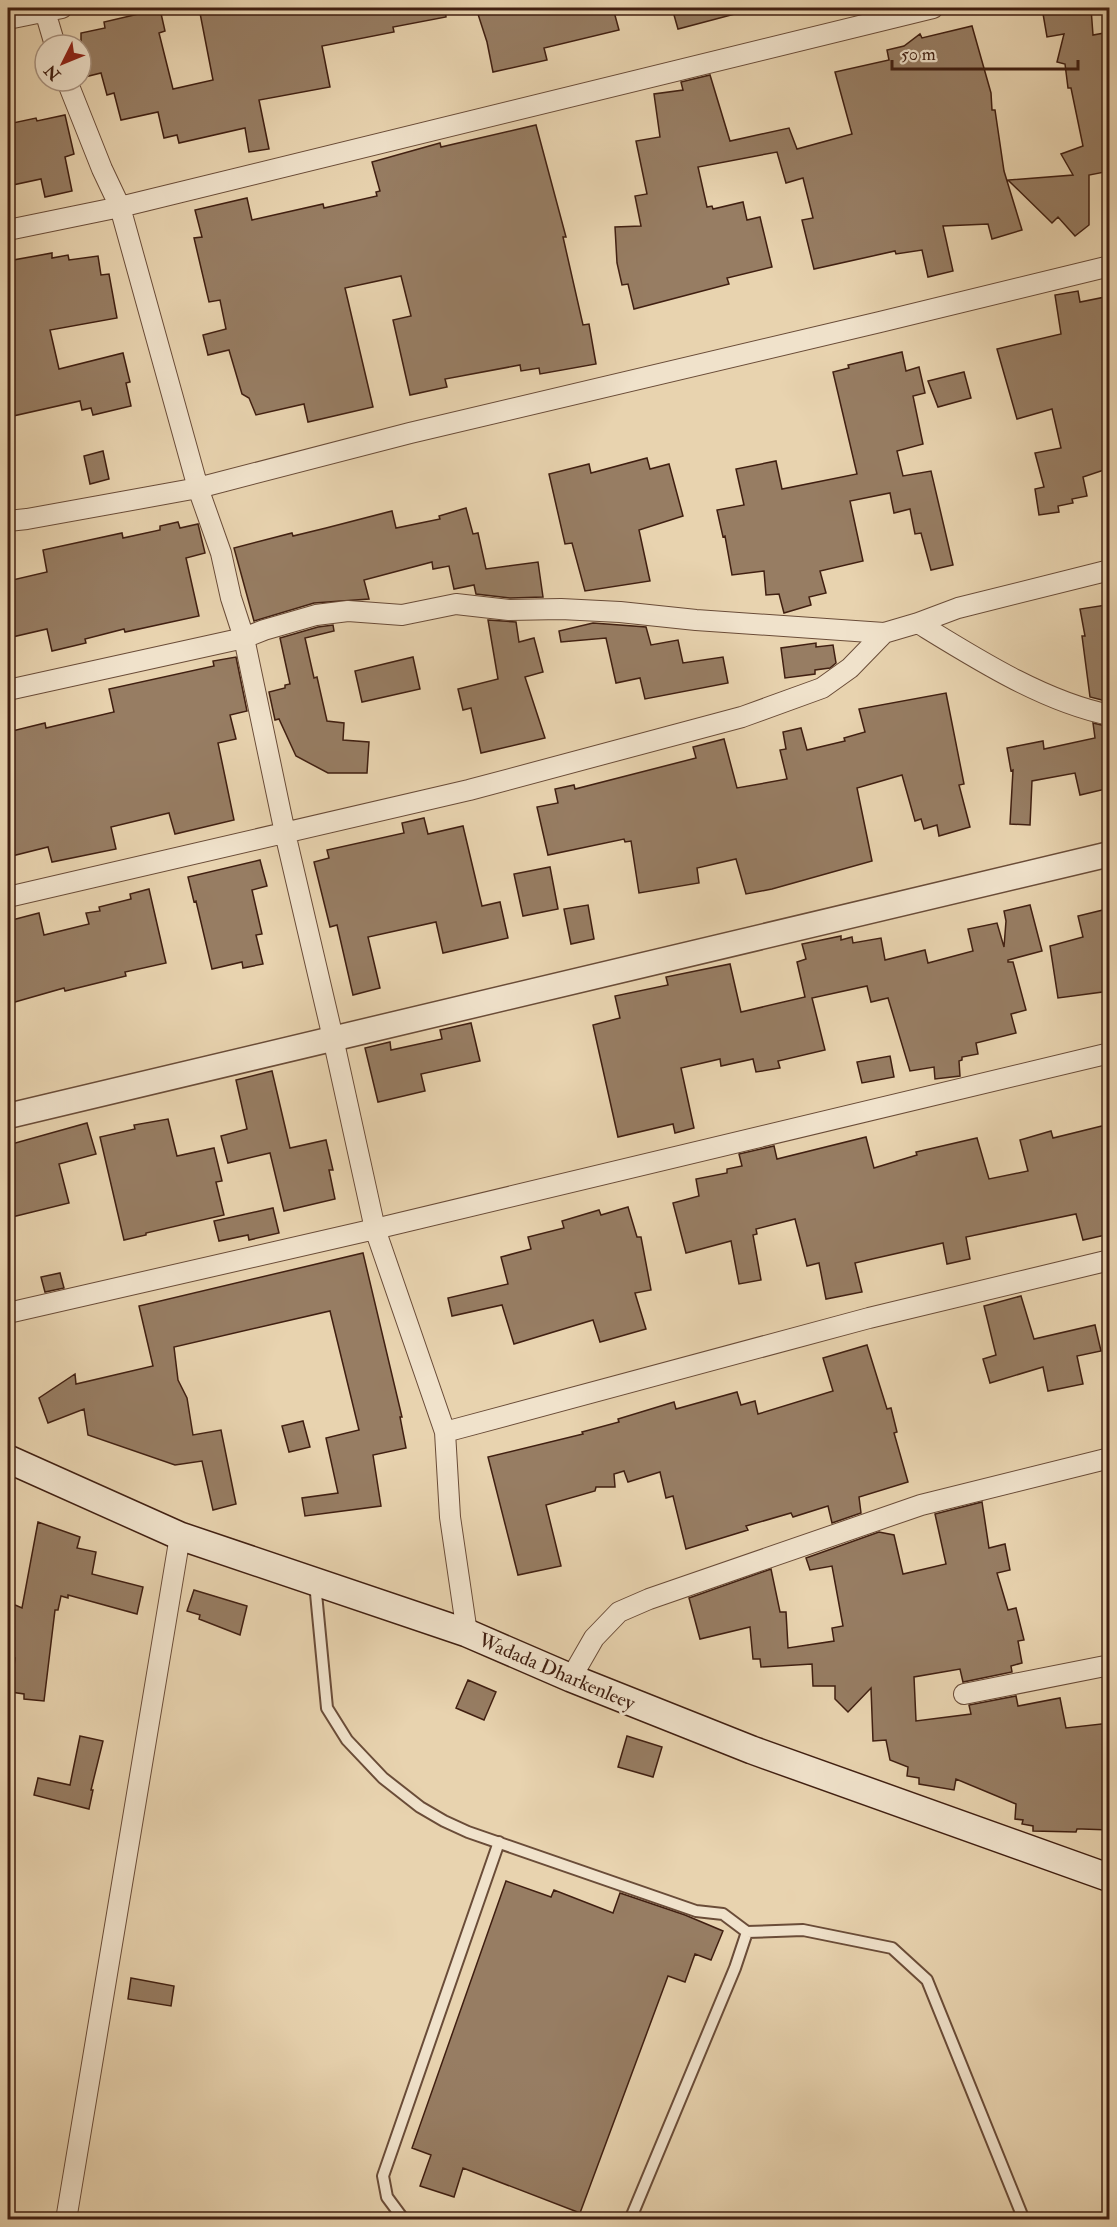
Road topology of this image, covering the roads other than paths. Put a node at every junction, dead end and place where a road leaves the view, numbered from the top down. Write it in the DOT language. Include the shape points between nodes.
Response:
graph roads {
  1 [pos="933,8"];
  2 [pos="51,9"];
  3 [pos="8,19"];
  4 [pos="54,33"];
  5 [pos="72,93"];
  6 [pos="120,207"];
  7 [pos="8,230"];
  8 [pos="1110,266"];
  9 [pos="198,488"];
  10 [pos="8,521"];
  11 [pos="1110,570"];
  12 [pos="918,623"];
  13 [pos="884,633"];
  14 [pos="244,638"];
  15 [pos="8,690"];
  16 [pos="1110,715"];
  17 [pos="285,833"];
  18 [pos="1110,854"];
  19 [pos="8,897"];
  20 [pos="333,1038"];
  21 [pos="1110,1053"];
  22 [pos="8,1116"];
  23 [pos="375,1229"];
  24 [pos="1110,1260"];
  25 [pos="8,1313"];
  26 [pos="445,1432"];
  27 [pos="1110,1458"];
  28 [pos="8,1459"];
  29 [pos="180,1536"];
  30 [pos="315,1580"];
  31 [pos="467,1633"];
  32 [pos="1110,1665"];
  33 [pos="571,1678"];
  34 [pos="964,1694"];
  35 [pos="499,1842"];
  36 [pos="1110,1878"];
  37 [pos="747,1932"];
  38 [pos="66,2220"];
  39 [pos="404,2220"];
  40 [pos="630,2220"];
  41 [pos="1023,2220"];
  1 -- 6 [label="street"];
  2 -- 3 [label="street"];
  2 -- 4 [label="street"];
  5 -- 6 [label="street"];
  6 -- 7 [label="street"];
  6 -- 9 [label="street"];
  8 -- 9 [label="street" via="411,433"];
  9 -- 10 [label="street"];
  9 -- 14 [label="street"];
  11 -- 12 [label="street" via="958,608"];
  12 -- 13 [label="street"];
  12 -- 16 [label="street" via="1016,680 1085,710"];
  13 -- 14 [label="street" via="620,612 509,610 456,604 402,615 348,611 316,615"];
  13 -- 17 [label="street" via="850,668 822,688 774,707 469,790"];
  14 -- 15 [label="street"];
  14 -- 17 [label="street"];
  17 -- 19 [label="street"];
  17 -- 20 [label="street"];
  18 -- 20 [label="street"];
  20 -- 22 [label="street"];
  20 -- 23 [label="street"];
  21 -- 23 [label="street"];
  23 -- 25 [label="street"];
  23 -- 26 [label="street"];
  24 -- 26 [label="street" via="869,1318"];
  26 -- 31 [label="street" via="450,1517"];
  27 -- 33 [label="street" via="921,1505 649,1599 619,1612 594,1638"];
  28 -- 29 [label="main road, Wadada Dharkenleey"];
  29 -- 30 [label="main road, Wadada Dharkenleey"];
  29 -- 38 [label="street"];
  30 -- 31 [label="main road, Wadada Dharkenleey"];
  30 -- 35 [label="lane" via="327,1708 347,1740 382,1778 420,1807 444,1821"];
  31 -- 33 [label="main road, Wadada Dharkenleey"];
  32 -- 34 [label="street"];
  33 -- 36 [label="main road, Wadada Dharkenleey" via="752,1750"];
  35 -- 37 [label="lane" via="696,1911 723,1914"];
  35 -- 39 [label="lane" via="383,2176 387,2197"];
  37 -- 40 [label="lane"];
  37 -- 41 [label="lane" via="803,1930 892,1948 927,1980"];
}
